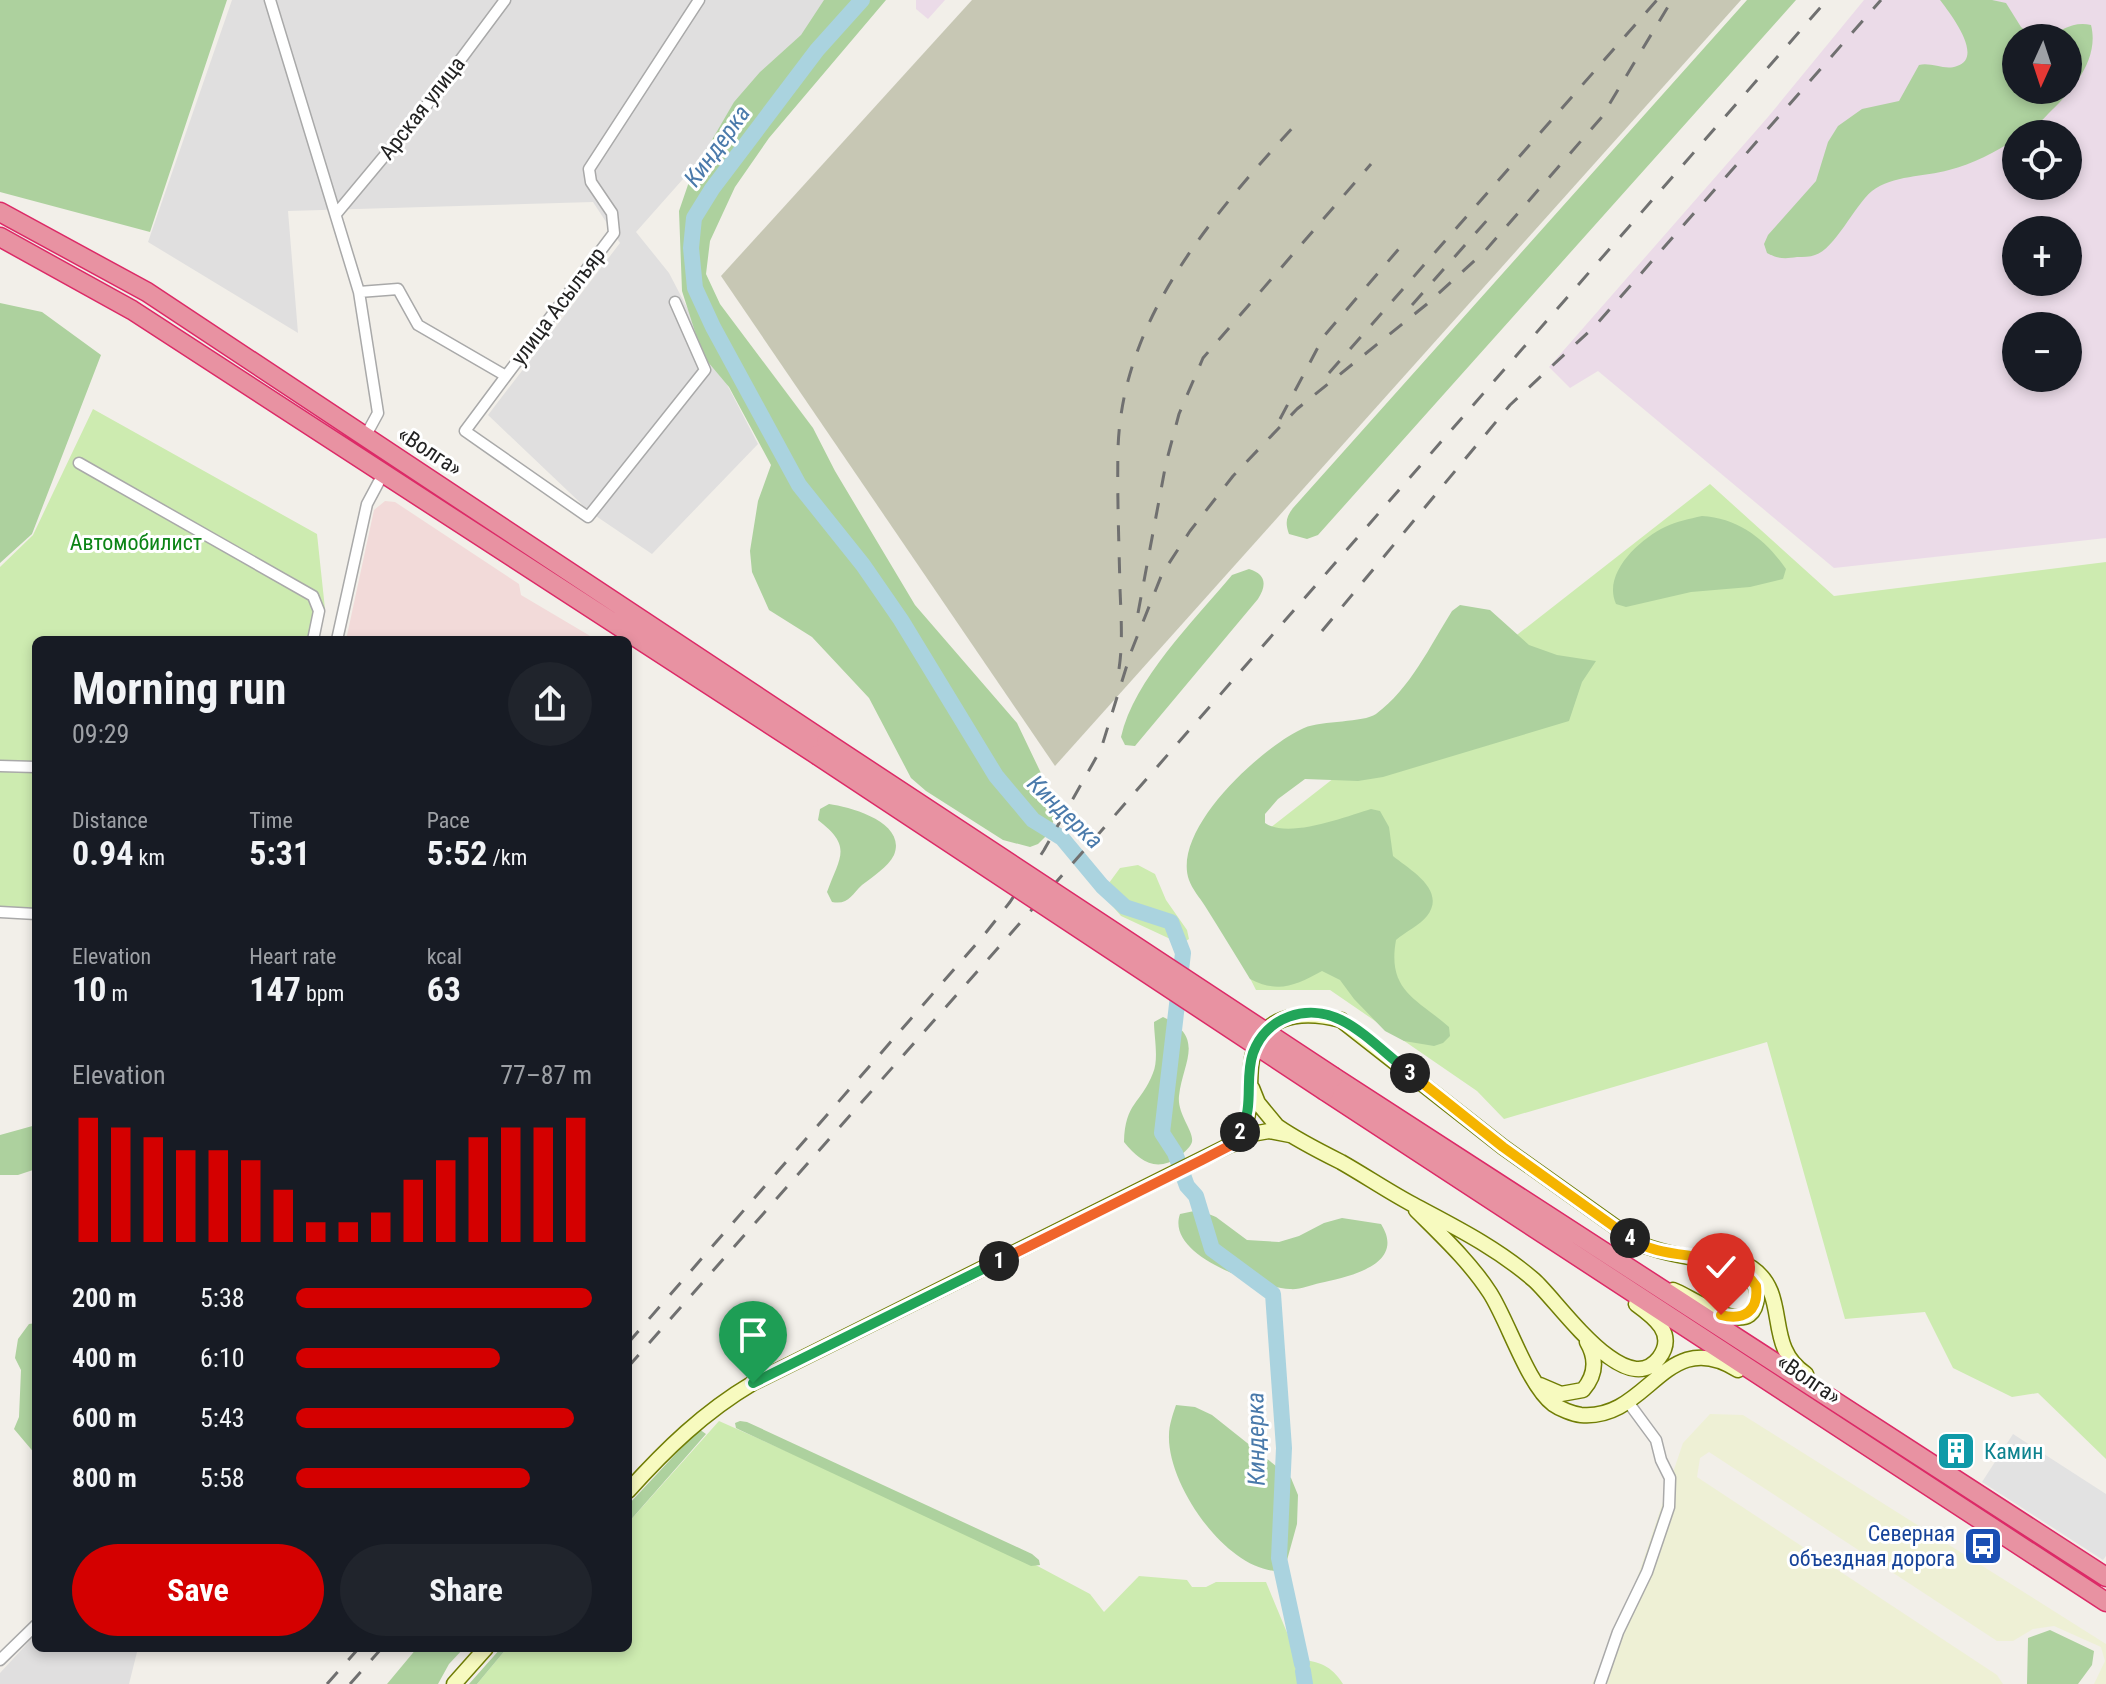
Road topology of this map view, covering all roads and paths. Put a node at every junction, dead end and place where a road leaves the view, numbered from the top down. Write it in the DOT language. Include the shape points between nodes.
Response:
graph roads {
  1 [pos="505,0"];
  2 [pos="699,0"];
  3 [pos="273,1"];
  4 [pos="0,212"];
  5 [pos="336,214"];
  6 [pos="0,237"];
  7 [pos="359,292"];
  8 [pos="675,302"];
  9 [pos="506,376"];
  10 [pos="365,437"];
  11 [pos="79,463"];
  12 [pos="383,474"];
  13 [pos="314,636"];
  14 [pos="338,636"];
  15 [pos="821,749"];
  16 [pos="0,766"];
  17 [pos="32,767"];
  18 [pos="0,912"];
  19 [pos="32,914"];
  20 [pos="1250,1082"];
  21 [pos="1329,1084"];
  22 [pos="1290,1135"];
  23 [pos="1233,1144"];
  24 [pos="1408,1202"];
  25 [pos="1711,1260"];
  26 [pos="1594,1268"];
  27 [pos="1655,1284"];
  28 [pos="1581,1331"];
  29 [pos="1536,1382"];
  30 [pos="1628,1402"];
  31 [pos="1803,1404"];
  32 [pos="1859,1416"];
  33 [pos="632,1487"];
  34 [pos="2106,1577"];
  35 [pos="2106,1602"];
  36 [pos="32,1629"];
  37 [pos="482,1652"];
  38 [pos="0,1660"];
  39 [pos="454,1684"];
  40 [pos="1600,1684"];
  1 -- 5 [label="street, Арская улица"];
  2 -- 9 [label="street, улица Асылъяр" via="589,169 591,182 612,213 614,233"];
  3 -- 5 [label="street"];
  4 -- 10 [label="highway, «Волга»" via="147,292"];
  5 -- 7 [label="street"];
  6 -- 12 [label="highway, «Волга»" via="132,310"];
  7 -- 9 [label="street, улица Асылъяр" via="398,289 418,325"];
  7 -- 10 [label="street" via="378,413"];
  8 -- 9 [label="street" via="705,370 588,517 465,431"];
  10 -- 15 [label="highway, «Волга»"];
  11 -- 13 [label="street" via="313,596 319,611"];
  12 -- 14 [label="street" via="367,504"];
  12 -- 15 [label="highway, «Волга»"];
  15 -- 21 [label="highway, bridge"];
  16 -- 17 [label="street"];
  18 -- 19 [label="street"];
  20 -- 22 [label="street" via="1268,1117"];
  20 -- 23 [label="street" via="1245,1123"];
  20 -- 25 [label="street" via="1253,1053 1274,1022 1302,1014 1341,1020 1503,1147 1638,1243"];
  21 -- 26 [label="highway, «Волга»"];
  21 -- 27 [label="highway, «Волга»"];
  22 -- 23 [label="street" via="1259,1132"];
  22 -- 24 [label="street"];
  23 -- 33 [label="street" via="743,1389 689,1427"];
  24 -- 28 [label="street" via="1463,1229 1518,1266"];
  24 -- 29 [label="street" via="1489,1291"];
  25 -- 27 [label="street" via="1745,1272 1756,1286 1755,1305 1746,1315 1721,1315"];
  25 -- 32 [label="street" via="1735,1261 1760,1275 1772,1293 1786,1355"];
  26 -- 28 [label="street" via="1661,1325 1663,1352 1652,1366 1626,1368"];
  26 -- 31 [label="highway, «Волга»"];
  27 -- 32 [label="highway, «Волга»"];
  28 -- 29 [label="street" via="1593,1353 1594,1371 1587,1385 1574,1394 1561,1394"];
  29 -- 30 [label="street" via="1553,1404 1576,1414 1609,1413"];
  30 -- 31 [label="street" via="1680,1362 1711,1357 1778,1396"];
  30 -- 40 [label="street" via="1656,1440 1670,1478 1669,1507"];
  31 -- 35 [label="highway, «Волга»"];
  32 -- 34 [label="highway, «Волга»"];
  36 -- 38 [label="street"];
  37 -- 39 [label="street"];
}
